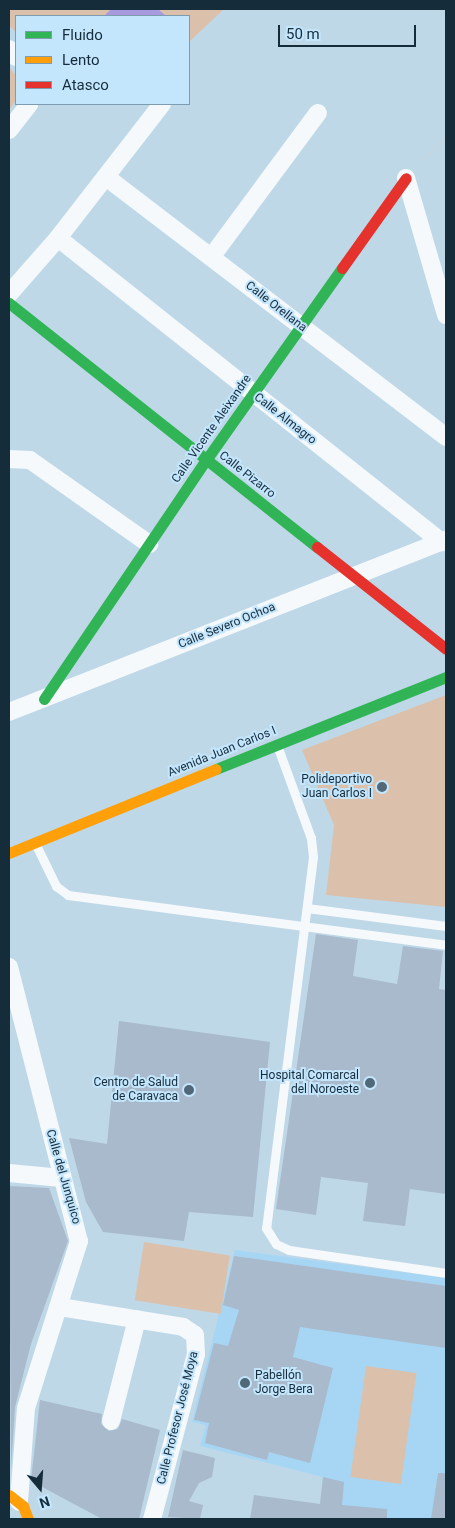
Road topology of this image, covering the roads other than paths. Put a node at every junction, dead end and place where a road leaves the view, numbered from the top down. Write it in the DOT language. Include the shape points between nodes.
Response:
graph roads {
  1 [pos="28,105"];
  2 [pos="161,105"];
  3 [pos="318,113"];
  4 [pos="9,130"];
  5 [pos="106,177"];
  6 [pos="406,178"];
  7 [pos="58,238"];
  8 [pos="212,256"];
  9 [pos="9,294"];
  10 [pos="9,303"];
  11 [pos="446,315"];
  12 [pos="300,326"];
  13 [pos="253,394"];
  14 [pos="446,437"];
  15 [pos="9,459"];
  16 [pos="206,460"];
  17 [pos="444,541"];
  18 [pos="149,544"];
  19 [pos="352,576"];
  20 [pos="446,649"];
  21 [pos="446,678"];
  22 [pos="44,699"];
  23 [pos="9,712"];
  24 [pos="277,745"];
  25 [pos="35,842"];
  26 [pos="9,853"];
  27 [pos="307,908"];
  28 [pos="446,926"];
  29 [pos="305,927"];
  30 [pos="446,945"];
  31 [pos="9,967"];
  32 [pos="9,1173"];
  33 [pos="62,1178"];
  34 [pos="446,1273"];
  35 [pos="60,1307"];
  36 [pos="137,1319"];
  37 [pos="111,1421"];
  38 [pos="22,1510"];
  39 [pos="152,1519"];
  1 -- 4 [label="street"];
  2 -- 5 [label="street"];
  3 -- 8 [label="street"];
  5 -- 7 [label="street"];
  5 -- 8 [label="street, Calle Orellana"];
  6 -- 11 [label="street"];
  6 -- 12 [label="street, Calle Vicente Aleixandre"];
  7 -- 9 [label="street"];
  7 -- 13 [label="street, Calle Almagro"];
  8 -- 12 [label="street, Calle Orellana"];
  10 -- 16 [label="street, Calle Pizarro"];
  12 -- 13 [label="street, Calle Vicente Aleixandre"];
  12 -- 14 [label="street, Calle Orellana"];
  13 -- 16 [label="street, Calle Vicente Aleixandre"];
  13 -- 17 [label="street, Calle Almagro"];
  15 -- 18 [label="street" via="30,460"];
  16 -- 18 [label="street, Calle Vicente Aleixandre"];
  16 -- 19 [label="street, Calle Pizarro"];
  17 -- 19 [label="street, Calle Severo Ochoa"];
  18 -- 22 [label="street, Calle Vicente Aleixandre"];
  19 -- 20 [label="street, Calle Pizarro"];
  19 -- 22 [label="street, Calle Severo Ochoa"];
  21 -- 24 [label="street, Avenida Juan Carlos I"];
  22 -- 23 [label="street, Calle Severo Ochoa"];
  24 -- 25 [label="street, Avenida Juan Carlos I"];
  24 -- 27 [label="lane" via="313,847"];
  25 -- 26 [label="street, Avenida Juan Carlos I"];
  25 -- 29 [label="lane" via="46,870 56,886 68,895"];
  27 -- 28 [label="lane"];
  27 -- 29 [label="lane"];
  29 -- 30 [label="lane"];
  29 -- 34 [label="lane" via="266,1214 269,1236 289,1250"];
  31 -- 33 [label="street, Calle del Junquico"];
  32 -- 33 [label="street"];
  33 -- 35 [label="street, Calle del Junquico" via="79,1241"];
  35 -- 36 [label="street, Calle Profesor José Moya"];
  35 -- 38 [label="street, Calle del Junquico" via="26,1408"];
  36 -- 37 [label="street"];
  36 -- 39 [label="street, Calle Profesor José Moya" via="190,1330 197,1342"];
}
